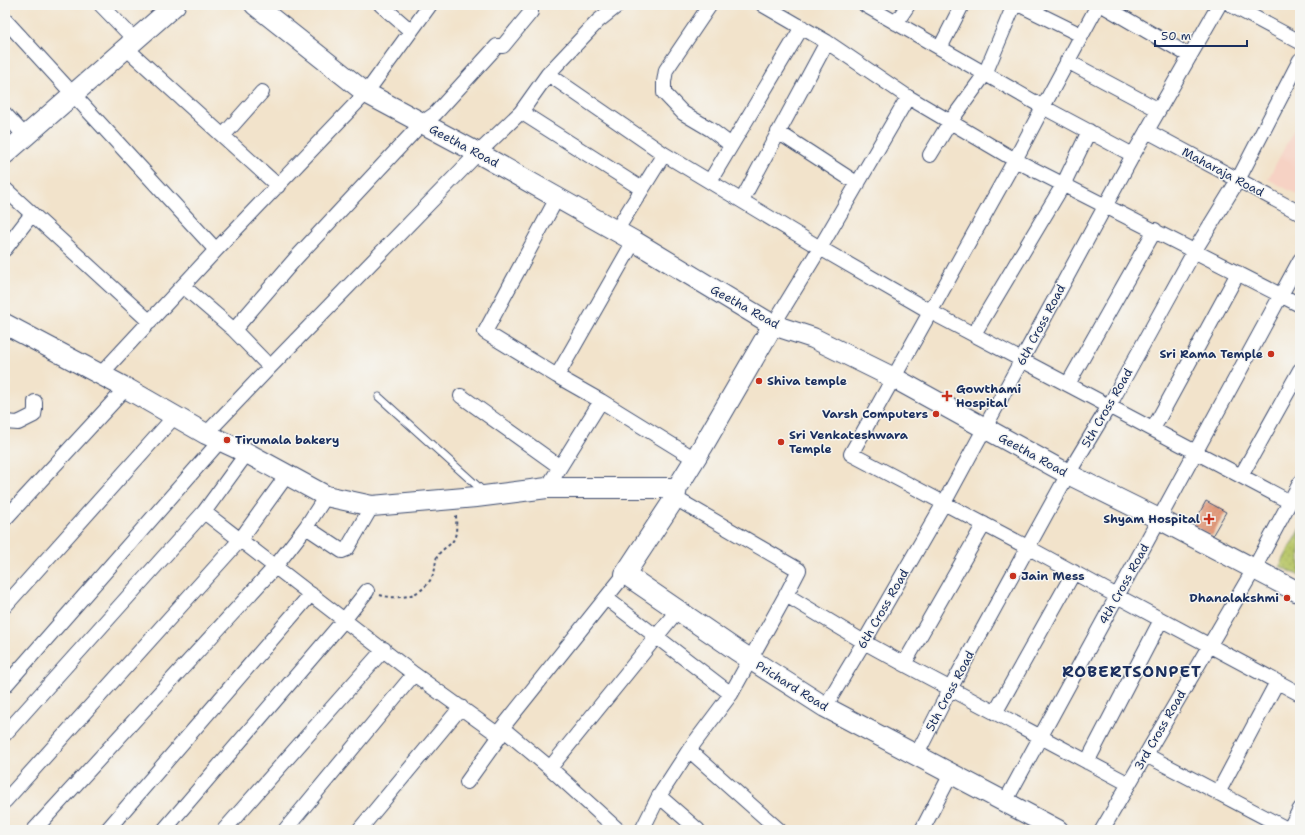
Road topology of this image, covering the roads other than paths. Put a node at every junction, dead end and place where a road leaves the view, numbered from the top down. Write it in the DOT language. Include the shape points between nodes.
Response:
graph roads {
  1 [pos="101,5"];
  2 [pos="175,5"];
  3 [pos="255,5"];
  4 [pos="381,5"];
  5 [pos="430,5"];
  6 [pos="618,5"];
  7 [pos="710,5"];
  8 [pos="763,5"];
  9 [pos="865,5"];
  10 [pos="908,5"];
  11 [pos="962,5"];
  12 [pos="1014,5"];
  13 [pos="1020,5"];
  14 [pos="1098,5"];
  15 [pos="1102,5"];
  16 [pos="1219,5"];
  17 [pos="1231,5"];
  18 [pos="531,12"];
  19 [pos="5,20"];
  20 [pos="896,23"];
  21 [pos="802,27"];
  22 [pos="411,31"];
  23 [pos="1081,35"];
  24 [pos="827,42"];
  25 [pos="1300,42"];
  26 [pos="131,44"];
  27 [pos="940,48"];
  28 [pos="1190,56"];
  29 [pos="1300,60"];
  30 [pos="1068,61"];
  31 [pos="548,74"];
  32 [pos="985,74"];
  33 [pos="262,92"];
  34 [pos="366,93"];
  35 [pos="72,94"];
  36 [pos="908,97"];
  37 [pos="1043,107"];
  38 [pos="1159,110"];
  39 [pos="521,112"];
  40 [pos="5,114"];
  41 [pos="950,122"];
  42 [pos="422,123"];
  43 [pos="1089,131"];
  44 [pos="1147,131"];
  45 [pos="778,132"];
  46 [pos="25,136"];
  47 [pos="223,136"];
  48 [pos="731,145"];
  49 [pos="478,153"];
  50 [pos="5,154"];
  51 [pos="664,154"];
  52 [pos="930,155"];
  53 [pos="1133,155"];
  54 [pos="1015,160"];
  55 [pos="1238,180"];
  56 [pos="710,181"];
  57 [pos="858,184"];
  58 [pos="1063,185"];
  59 [pos="278,186"];
  60 [pos="5,189"];
  61 [pos="642,189"];
  62 [pos="557,198"];
  63 [pos="742,200"];
  64 [pos="1105,206"];
  65 [pos="1300,213"];
  66 [pos="32,214"];
  67 [pos="1155,230"];
  68 [pos="616,231"];
  69 [pos="634,241"];
  70 [pos="820,248"];
  71 [pos="5,249"];
  72 [pos="216,250"];
  73 [pos="1195,250"];
  74 [pos="1300,260"];
  75 [pos="1238,273"];
  76 [pos="183,286"];
  77 [pos="1281,295"];
  78 [pos="1300,305"];
  79 [pos="931,312"];
  80 [pos="150,322"];
  81 [pos="5,324"];
  82 [pos="773,325"];
  83 [pos="234,330"];
  84 [pos="974,334"];
  85 [pos="1022,360"];
  86 [pos="270,366"];
  87 [pos="1300,370"];
  88 [pos="100,375"];
  89 [pos="556,376"];
  90 [pos="894,378"];
  91 [pos="1068,384"];
  92 [pos="126,388"];
  93 [pos="461,396"];
  94 [pos="379,397"];
  95 [pos="601,401"];
  96 [pos="35,402"];
  97 [pos="1109,406"];
  98 [pos="174,417"];
  99 [pos="5,422"];
  100 [pos="985,428"];
  101 [pos="1153,429"];
  102 [pos="213,438"];
  103 [pos="1196,452"];
  104 [pos="247,453"];
  105 [pos="695,459"];
  106 [pos="560,466"];
  107 [pos="1068,474"];
  108 [pos="287,475"];
  109 [pos="1240,476"];
  110 [pos="1300,483"];
  111 [pos="548,488"];
  112 [pos="676,493"];
  113 [pos="326,496"];
  114 [pos="488,496"];
  115 [pos="1290,502"];
  116 [pos="944,503"];
  117 [pos="372,506"];
  118 [pos="204,512"];
  119 [pos="5,519"];
  120 [pos="1159,519"];
  121 [pos="984,524"];
  122 [pos="306,527"];
  123 [pos="240,540"];
  124 [pos="1029,548"];
  125 [pos="275,567"];
  126 [pos="1254,569"];
  127 [pos="1074,572"];
  128 [pos="625,574"];
  129 [pos="367,591"];
  130 [pos="1300,593"];
  131 [pos="311,594"];
  132 [pos="786,595"];
  133 [pos="1117,596"];
  134 [pos="606,598"];
  135 [pos="5,606"];
  136 [pos="677,611"];
  137 [pos="344,620"];
  138 [pos="1161,620"];
  139 [pos="656,637"];
  140 [pos="864,642"];
  141 [pos="1209,646"];
  142 [pos="384,649"];
  143 [pos="750,660"];
  144 [pos="904,664"];
  145 [pos="414,674"];
  146 [pos="1277,682"];
  147 [pos="5,686"];
  148 [pos="950,689"];
  149 [pos="731,694"];
  150 [pos="1300,694"];
  151 [pos="461,707"];
  152 [pos="825,707"];
  153 [pos="995,713"];
  154 [pos="501,732"];
  155 [pos="5,734"];
  156 [pos="1040,737"];
  157 [pos="689,750"];
  158 [pos="1146,755"];
  159 [pos="916,756"];
  160 [pos="1087,762"];
  161 [pos="550,768"];
  162 [pos="951,774"];
  163 [pos="467,782"];
  164 [pos="1129,784"];
  165 [pos="1218,793"];
  166 [pos="658,796"];
  167 [pos="5,801"];
  168 [pos="1005,802"];
  169 [pos="1300,810"];
  170 [pos="34,830"];
  171 [pos="107,830"];
  172 [pos="164,830"];
  173 [pos="224,830"];
  174 [pos="285,830"];
  175 [pos="359,830"];
  176 [pos="618,830"];
  177 [pos="642,830"];
  178 [pos="698,830"];
  179 [pos="779,830"];
  180 [pos="926,830"];
  181 [pos="1058,830"];
  182 [pos="1102,830"];
  183 [pos="1289,830"];
  1 -- 26 [label="street"];
  2 -- 26 [label="street"];
  3 -- 34 [label="street, Geetha Road"];
  4 -- 22 [label="street"];
  5 -- 22 [label="street"];
  6 -- 31 [label="street" via="593,26"];
  7 -- 48 [label="street" via="666,70 664,93 683,113"];
  8 -- 21 [label="street"];
  9 -- 20 [label="street"];
  10 -- 20 [label="street"];
  11 -- 27 [label="street"];
  12 -- 32 [label="street"];
  13 -- 23 [label="street"];
  14 -- 23 [label="street"];
  15 -- 28 [label="street"];
  16 -- 28 [label="street, 6th Cross Road"];
  17 -- 25 [label="street"];
  18 -- 42 [label="street" via="503,46 497,46 435,114"];
  19 -- 35 [label="street"];
  20 -- 27 [label="street"];
  21 -- 24 [label="street"];
  21 -- 48 [label="street"];
  22 -- 34 [label="street"];
  23 -- 30 [label="street"];
  24 -- 36 [label="street"];
  24 -- 45 [label="street"];
  26 -- 35 [label="street"];
  26 -- 47 [label="street"];
  27 -- 32 [label="street"];
  28 -- 38 [label="street, 6th Cross Road"];
  29 -- 55 [label="street, 5th Cross Road"];
  30 -- 37 [label="street"];
  30 -- 38 [label="street"];
  31 -- 39 [label="street"];
  31 -- 51 [label="street"];
  32 -- 37 [label="street"];
  32 -- 41 [label="street"];
  33 -- 47 [label="street"];
  34 -- 42 [label="street, Geetha Road"];
  34 -- 59 [label="street"];
  35 -- 46 [label="street"];
  35 -- 72 [label="street"];
  36 -- 41 [label="street"];
  36 -- 57 [label="street"];
  37 -- 43 [label="street"];
  37 -- 54 [label="street"];
  38 -- 44 [label="street, 6th Cross Road"];
  39 -- 49 [label="street"];
  39 -- 61 [label="street"];
  40 -- 46 [label="street"];
  41 -- 52 [label="street"];
  41 -- 54 [label="street"];
  42 -- 49 [label="street, Geetha Road"];
  42 -- 83 [label="street" via="296,258"];
  43 -- 53 [label="street"];
  43 -- 58 [label="street"];
  44 -- 53 [label="street, 6th Cross Road"];
  44 -- 55 [label="street, Maharaja Road"];
  45 -- 57 [label="street"];
  45 -- 63 [label="street"];
  46 -- 50 [label="street"];
  47 -- 59 [label="street"];
  48 -- 56 [label="street"];
  49 -- 62 [label="street, Geetha Road"];
  49 -- 86 [label="street"];
  51 -- 56 [label="street"];
  51 -- 61 [label="street"];
  53 -- 64 [label="street, 6th Cross Road"];
  54 -- 58 [label="street"];
  54 -- 79 [label="street"];
  55 -- 65 [label="street, Maharaja Road"];
  55 -- 73 [label="street, 5th Cross Road"];
  56 -- 63 [label="street"];
  57 -- 70 [label="street"];
  58 -- 64 [label="street"];
  58 -- 84 [label="street"];
  59 -- 72 [label="street"];
  60 -- 66 [label="street"];
  61 -- 68 [label="street"];
  62 -- 68 [label="street, Geetha Road"];
  62 -- 89 [label="street" via="485,332"];
  63 -- 70 [label="street"];
  64 -- 67 [label="street"];
  64 -- 85 [label="street, 6th Cross Road"];
  66 -- 71 [label="street"];
  66 -- 80 [label="street"];
  67 -- 73 [label="street"];
  67 -- 91 [label="street"];
  68 -- 69 [label="street, Geetha Road"];
  69 -- 82 [label="street, Geetha Road"];
  69 -- 89 [label="street"];
  70 -- 79 [label="street"];
  70 -- 82 [label="street"];
  72 -- 76 [label="street"];
  73 -- 75 [label="street"];
  73 -- 97 [label="street, 5th Cross Road"];
  74 -- 77 [label="street, 4th Cross Road"];
  75 -- 77 [label="street"];
  75 -- 101 [label="street"];
  76 -- 80 [label="street"];
  76 -- 83 [label="street"];
  77 -- 78 [label="street"];
  77 -- 103 [label="street, 4th Cross Road"];
  79 -- 84 [label="street"];
  79 -- 90 [label="street"];
  80 -- 88 [label="street"];
  81 -- 88 [label="street"];
  82 -- 90 [label="street, Geetha Road" via="813,338"];
  82 -- 105 [label="street"];
  83 -- 86 [label="street"];
  84 -- 85 [label="street"];
  85 -- 91 [label="street"];
  85 -- 100 [label="street, 6th Cross Road"];
  86 -- 102 [label="street"];
  87 -- 109 [label="street"];
  88 -- 92 [label="street"];
  89 -- 95 [label="street"];
  90 -- 100 [label="street, Geetha Road"];
  90 -- 116 [label="street" via="851,454"];
  91 -- 97 [label="street"];
  92 -- 98 [label="street"];
  92 -- 119 [label="street"];
  93 -- 106 [label="street"];
  94 -- 114 [label="lane"];
  95 -- 105 [label="street"];
  95 -- 106 [label="street"];
  96 -- 99 [label="street" via="34,415 18,423"];
  97 -- 101 [label="street"];
  97 -- 107 [label="street, 5th Cross Road"];
  98 -- 102 [label="street"];
  98 -- 135 [label="street"];
  100 -- 107 [label="street, Geetha Road"];
  100 -- 116 [label="street, 6th Cross Road"];
  101 -- 103 [label="street"];
  102 -- 104 [label="street"];
  102 -- 147 [label="street"];
  103 -- 109 [label="street"];
  103 -- 120 [label="street, 4th Cross Road"];
  104 -- 108 [label="street"];
  104 -- 118 [label="street"];
  105 -- 112 [label="street"];
  106 -- 111 [label="street"];
  107 -- 120 [label="street, Geetha Road"];
  107 -- 124 [label="street, 5th Cross Road"];
  108 -- 113 [label="street"];
  108 -- 123 [label="street"];
  109 -- 115 [label="street"];
  110 -- 115 [label="street, 3rd Cross Road"];
  111 -- 112 [label="street"];
  111 -- 114 [label="street"];
  112 -- 128 [label="street"];
  112 -- 132 [label="street" via="799,570"];
  113 -- 117 [label="street"];
  113 -- 122 [label="street"];
  114 -- 117 [label="street"];
  115 -- 126 [label="street, 3rd Cross Road"];
  116 -- 121 [label="street"];
  116 -- 140 [label="street, 6th Cross Road"];
  117 -- 122 [label="street" via="347,549 342,551"];
  118 -- 123 [label="street"];
  118 -- 155 [label="street"];
  120 -- 126 [label="street, Geetha Road"];
  120 -- 133 [label="street, 4th Cross Road"];
  121 -- 124 [label="street"];
  121 -- 144 [label="street"];
  122 -- 125 [label="street"];
  123 -- 125 [label="street"];
  123 -- 167 [label="street"];
  124 -- 127 [label="street"];
  124 -- 148 [label="street, 5th Cross Road"];
  125 -- 131 [label="street"];
  125 -- 170 [label="street"];
  126 -- 130 [label="street, Geetha Road"];
  126 -- 141 [label="street, 3rd Cross Road"];
  127 -- 133 [label="street"];
  127 -- 153 [label="street"];
  128 -- 134 [label="street"];
  128 -- 136 [label="street, Prichard Road"];
  129 -- 137 [label="street"];
  131 -- 137 [label="street"];
  131 -- 171 [label="street"];
  132 -- 140 [label="street"];
  132 -- 143 [label="street"];
  133 -- 138 [label="street"];
  133 -- 156 [label="street, 4th Cross Road"];
  134 -- 139 [label="street"];
  134 -- 154 [label="street"];
  136 -- 139 [label="street"];
  136 -- 143 [label="street, Prichard Road"];
  137 -- 142 [label="street"];
  137 -- 172 [label="street"];
  138 -- 141 [label="street"];
  138 -- 160 [label="street"];
  139 -- 149 [label="street"];
  139 -- 161 [label="street"];
  140 -- 144 [label="street"];
  140 -- 152 [label="street, 6th Cross Road"];
  141 -- 146 [label="street"];
  141 -- 158 [label="street, 3rd Cross Road"];
  142 -- 145 [label="street"];
  142 -- 173 [label="street"];
  143 -- 149 [label="street"];
  143 -- 152 [label="street, Prichard Road"];
  144 -- 148 [label="street"];
  145 -- 151 [label="street"];
  145 -- 174 [label="street"];
  146 -- 150 [label="street"];
  146 -- 165 [label="street"];
  148 -- 153 [label="street"];
  148 -- 159 [label="street, 5th Cross Road"];
  149 -- 157 [label="street"];
  151 -- 154 [label="street"];
  151 -- 175 [label="street"];
  152 -- 159 [label="street, Prichard Road"];
  153 -- 156 [label="street"];
  154 -- 161 [label="street"];
  154 -- 163 [label="street"];
  156 -- 160 [label="street"];
  156 -- 168 [label="street, 4th Cross Road"];
  157 -- 166 [label="street"];
  157 -- 179 [label="street"];
  158 -- 164 [label="street, 3rd Cross Road"];
  158 -- 165 [label="street"];
  159 -- 162 [label="street, Prichard Road"];
  160 -- 164 [label="street"];
  161 -- 176 [label="street"];
  162 -- 168 [label="street, Prichard Road"];
  162 -- 180 [label="street" via="923,828"];
  164 -- 182 [label="street, 3rd Cross Road"];
  165 -- 183 [label="street"];
  166 -- 177 [label="street"];
  166 -- 178 [label="street"];
  168 -- 181 [label="street, Prichard Road"];
  169 -- 183 [label="street"];
}
